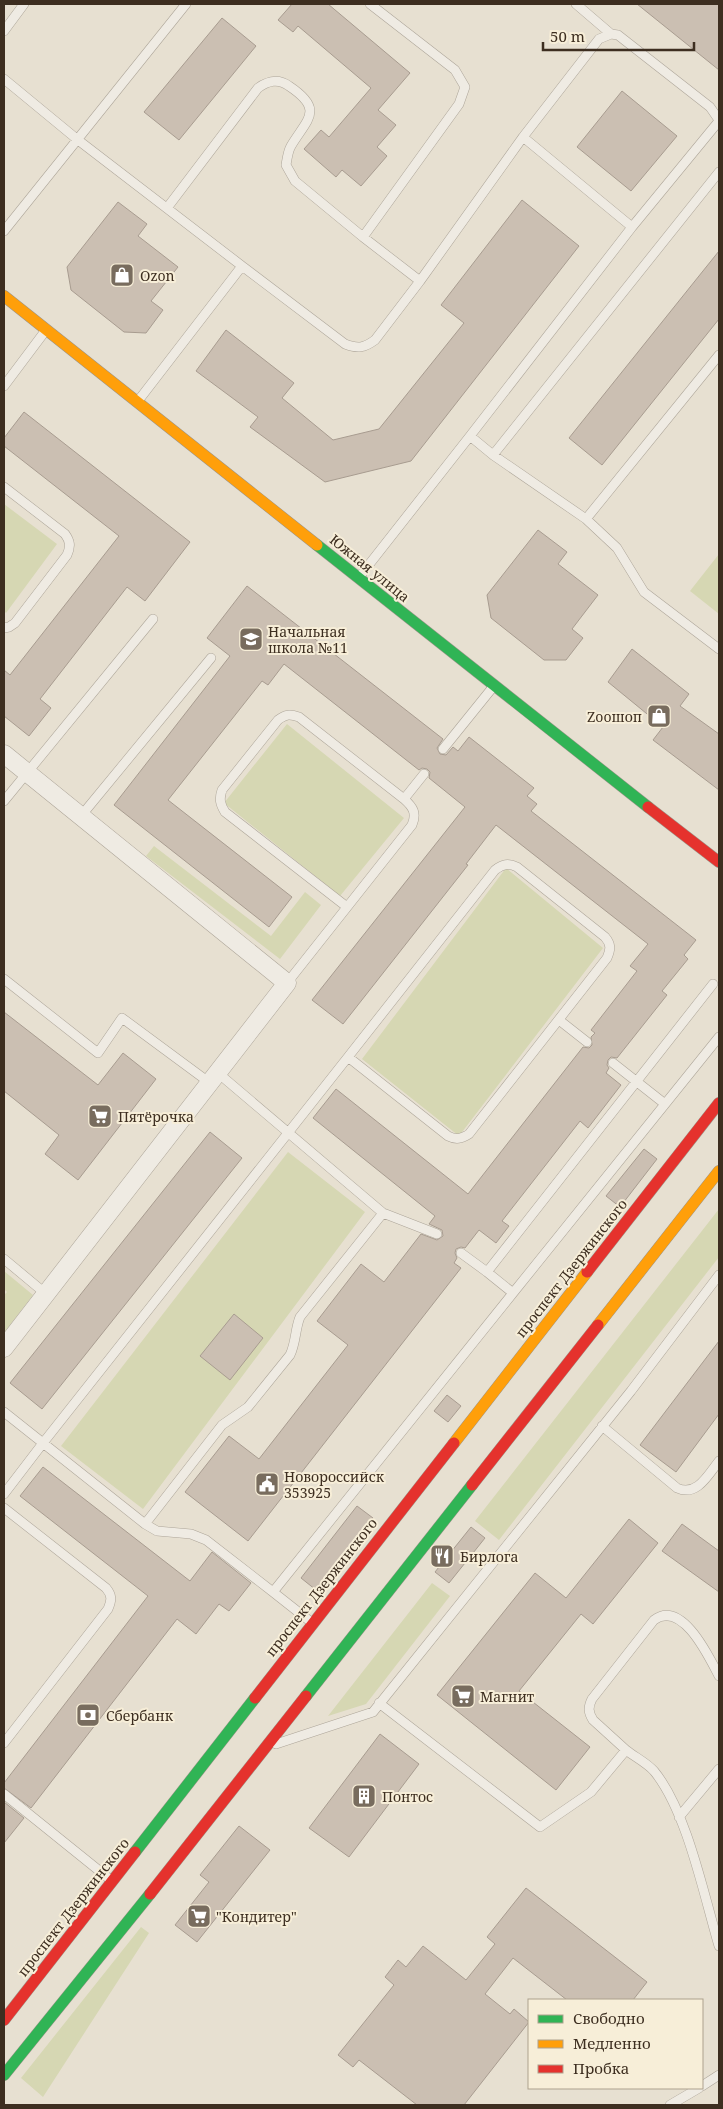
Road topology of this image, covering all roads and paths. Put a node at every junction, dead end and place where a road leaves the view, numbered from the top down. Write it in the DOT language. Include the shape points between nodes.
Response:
graph roads {
  1 [pos="24,4"];
  2 [pos="186,4"];
  3 [pos="370,4"];
  4 [pos="576,4"];
  5 [pos="4,31"];
  6 [pos="611,34"];
  7 [pos="4,79"];
  8 [pos="719,121"];
  9 [pos="523,137"];
  10 [pos="78,140"];
  11 [pos="719,172"];
  12 [pos="167,208"];
  13 [pos="632,227"];
  14 [pos="4,231"];
  15 [pos="364,236"];
  16 [pos="242,266"];
  17 [pos="420,281"];
  18 [pos="4,296"];
  19 [pos="47,328"];
  20 [pos="719,356"];
  21 [pos="4,386"];
  22 [pos="138,401"];
  23 [pos="470,436"];
  24 [pos="494,455"];
  25 [pos="4,487"];
  26 [pos="586,519"];
  27 [pos="359,578"];
  28 [pos="153,620"];
  29 [pos="4,628"];
  30 [pos="719,649"];
  31 [pos="211,658"];
  32 [pos="493,686"];
  33 [pos="443,749"];
  34 [pos="4,754"];
  35 [pos="27,773"];
  36 [pos="424,774"];
  37 [pos="404,799"];
  38 [pos="4,801"];
  39 [pos="81,816"];
  40 [pos="719,862"];
  41 [pos="347,907"];
  42 [pos="4,979"];
  43 [pos="288,983"];
  44 [pos="713,984"];
  45 [pos="559,1020"];
  46 [pos="719,1037"];
  47 [pos="587,1042"];
  48 [pos="348,1057"];
  49 [pos="613,1063"];
  50 [pos="214,1078"];
  51 [pos="636,1082"];
  52 [pos="719,1103"];
  53 [pos="665,1104"];
  54 [pos="289,1133"];
  55 [pos="719,1171"];
  56 [pos="383,1213"];
  57 [pos="437,1234"];
  58 [pos="462,1253"];
  59 [pos="4,1259"];
  60 [pos="487,1272"];
  61 [pos="719,1275"];
  62 [pos="513,1293"];
  63 [pos="46,1294"];
  64 [pos="4,1348"];
  65 [pos="4,1412"];
  66 [pos="602,1426"];
  67 [pos="43,1443"];
  68 [pos="719,1461"];
  69 [pos="716,1469"];
  70 [pos="4,1494"];
  71 [pos="4,1508"];
  72 [pos="145,1524"];
  73 [pos="273,1592"];
  74 [pos="312,1623"];
  75 [pos="719,1676"];
  76 [pos="379,1703"];
  77 [pos="4,1743"];
  78 [pos="265,1747"];
  79 [pos="626,1750"];
  80 [pos="719,1769"];
  81 [pos="4,1794"];
  82 [pos="679,1817"];
  83 [pos="116,1884"];
  84 [pos="719,1946"];
  85 [pos="4,2020"];
  86 [pos="4,2075"];
  87 [pos="719,2075"];
  88 [pos="703,2085"];
  89 [pos="697,2089"];
  90 [pos="670,2105"];
  1 -- 5 [label="lane"];
  2 -- 10 [label="lane"];
  3 -- 15 [label="lane" via="456,70 465,87 459,104"];
  4 -- 6 [label="lane"];
  6 -- 8 [label="lane" via="618,34 710,107"];
  6 -- 9 [label="lane" via="599,39"];
  7 -- 10 [label="lane"];
  8 -- 13 [label="lane"];
  9 -- 13 [label="lane"];
  9 -- 17 [label="lane"];
  10 -- 12 [label="lane"];
  10 -- 14 [label="lane"];
  11 -- 24 [label="lane"];
  12 -- 15 [label="lane" via="258,88 278,80 302,96 309,105 310,116 306,126 290,148 286,165 290,173 295,181"];
  12 -- 16 [label="lane"];
  13 -- 23 [label="lane"];
  15 -- 17 [label="lane"];
  16 -- 17 [label="lane" via="345,344 355,348 366,347 375,340"];
  16 -- 22 [label="lane"];
  18 -- 19 [label="street, Южная улица"];
  19 -- 21 [label="lane"];
  19 -- 22 [label="street, Южная улица"];
  20 -- 26 [label="lane"];
  22 -- 27 [label="street, Южная улица"];
  23 -- 24 [label="lane"];
  23 -- 27 [label="lane"];
  24 -- 26 [label="lane"];
  25 -- 29 [label="lane" via="64,534 70,548 15,623"];
  26 -- 30 [label="lane" via="617,548 644,592"];
  27 -- 32 [label="street, Южная улица"];
  28 -- 35 [label="lane"];
  31 -- 39 [label="lane"];
  32 -- 33 [label="lane"];
  32 -- 40 [label="street, Южная улица"];
  34 -- 35 [label="street"];
  35 -- 38 [label="lane"];
  35 -- 39 [label="street"];
  36 -- 37 [label="lane"];
  37 -- 41 [label="lane" via="414,810 412,825"];
  37 -- 41 [label="lane" via="292,714 278,720 222,790 221,805 225,812"];
  39 -- 43 [label="street"];
  41 -- 43 [label="lane"];
  42 -- 50 [label="lane" via="98,1053 122,1018"];
  43 -- 50 [label="street"];
  44 -- 51 [label="lane"];
  45 -- 47 [label="lane"];
  45 -- 48 [label="lane" via="463,1138 448,1136"];
  45 -- 48 [label="lane" via="607,958 610,943 517,868 510,864 502,865"];
  46 -- 53 [label="lane"];
  48 -- 54 [label="lane"];
  49 -- 51 [label="lane"];
  50 -- 54 [label="lane"];
  50 -- 63 [label="street"];
  51 -- 53 [label="lane"];
  51 -- 60 [label="lane"];
  52 -- 74 [label="street, проспект Дзержинского"];
  53 -- 62 [label="lane"];
  54 -- 56 [label="lane"];
  54 -- 67 [label="lane"];
  55 -- 78 [label="street"];
  56 -- 57 [label="lane"];
  56 -- 72 [label="lane" via="300,1317 290,1355 248,1407 222,1425"];
  58 -- 60 [label="lane"];
  59 -- 63 [label="lane"];
  60 -- 62 [label="lane"];
  61 -- 66 [label="lane"];
  62 -- 73 [label="lane"];
  63 -- 64 [label="street"];
  65 -- 67 [label="lane"];
  66 -- 69 [label="lane" via="684,1491 698,1486"];
  66 -- 76 [label="lane"];
  67 -- 70 [label="lane"];
  67 -- 72 [label="lane"];
  68 -- 69 [label="lane"];
  71 -- 77 [label="lane" via="106,1588 112,1602"];
  72 -- 73 [label="lane" via="157,1531 191,1534 206,1540"];
  73 -- 74 [label="lane"];
  74 -- 83 [label="street, проспект Дзержинского"];
  75 -- 79 [label="lane" via="706,1650 688,1626 668,1614 654,1620 589,1706 593,1720"];
  76 -- 78 [label="lane" via="373,1712"];
  76 -- 79 [label="lane" via="540,1827 591,1792"];
  78 -- 86 [label="street" via="139,1900"];
  79 -- 82 [label="lane" via="653,1770"];
  80 -- 82 [label="lane"];
  81 -- 83 [label="lane"];
  82 -- 84 [label="lane"];
  83 -- 85 [label="street, проспект Дзержинского"];
  87 -- 88 [label="lane"];
  89 -- 90 [label="lane"];
}
